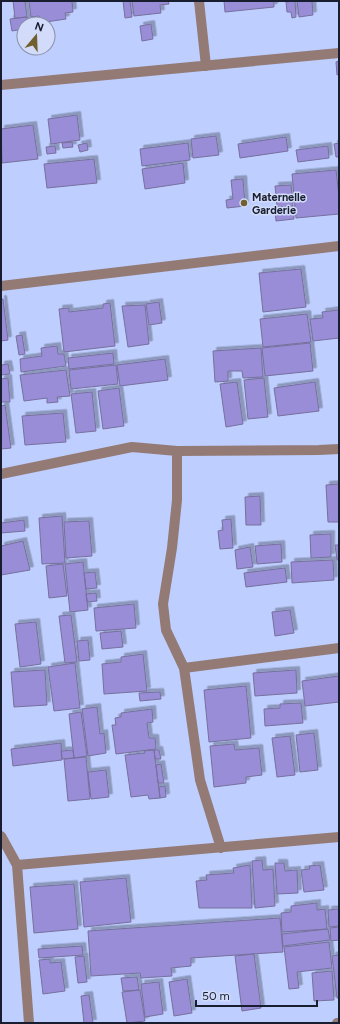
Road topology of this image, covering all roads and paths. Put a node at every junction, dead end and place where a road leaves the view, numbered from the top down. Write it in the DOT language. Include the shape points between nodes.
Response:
graph roads {
  1 [pos="199,1"];
  2 [pos="339,53"];
  3 [pos="206,66"];
  4 [pos="1,85"];
  5 [pos="339,246"];
  6 [pos="1,286"];
  7 [pos="339,449"];
  8 [pos="177,451"];
  9 [pos="1,474"];
  10 [pos="339,648"];
  11 [pos="184,668"];
  12 [pos="1,836"];
  13 [pos="339,837"];
  14 [pos="222,848"];
  15 [pos="17,865"];
  16 [pos="29,1023"];
  1 -- 3 [label="street"];
  2 -- 3 [label="street"];
  3 -- 4 [label="street"];
  5 -- 6 [label="street"];
  7 -- 8 [label="street"];
  8 -- 9 [label="street" via="132,447"];
  8 -- 11 [label="street" via="177,500 163,604 166,630"];
  10 -- 11 [label="street"];
  11 -- 14 [label="street" via="200,780"];
  12 -- 15 [label="street"];
  13 -- 14 [label="street"];
  14 -- 15 [label="street"];
  15 -- 16 [label="street"];
}
